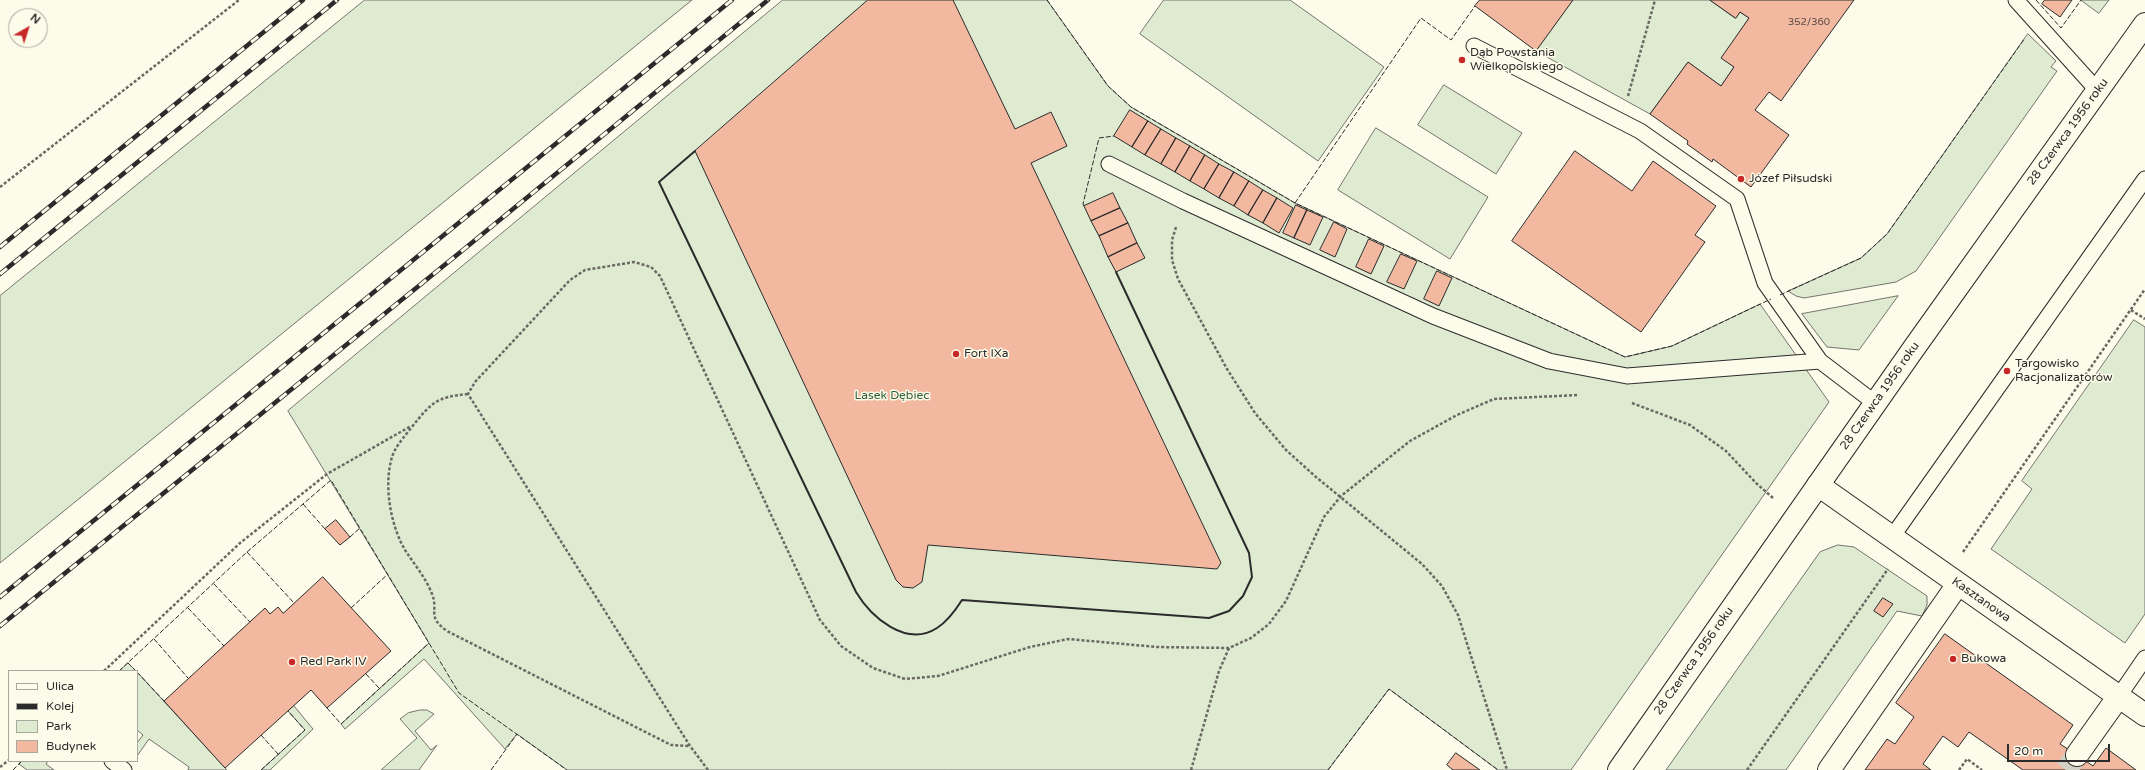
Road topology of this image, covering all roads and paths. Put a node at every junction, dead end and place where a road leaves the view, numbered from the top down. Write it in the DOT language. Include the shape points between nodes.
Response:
graph roads {
  1 [pos="239,0"];
  2 [pos="1655,0"];
  3 [pos="2016,0"];
  4 [pos="2145,24"];
  5 [pos="1474,46"];
  6 [pos="2098,90"];
  7 [pos="1621,121"];
  8 [pos="1109,164"];
  9 [pos="2145,179"];
  10 [pos="0,187"];
  11 [pos="1183,201"];
  12 [pos="2145,289"];
  13 [pos="2131,310"];
  14 [pos="2145,319"];
  15 [pos="1820,361"];
  16 [pos="468,394"];
  17 [pos="1584,394"];
  18 [pos="1628,403"];
  19 [pos="1875,403"];
  20 [pos="413,425"];
  21 [pos="1818,485"];
  22 [pos="1341,496"];
  23 [pos="1773,498"];
  24 [pos="1898,541"];
  25 [pos="1969,557"];
  26 [pos="1958,584"];
  27 [pos="1229,648"];
  28 [pos="2145,658"];
  29 [pos="105,670"];
  30 [pos="2119,696"];
  31 [pos="2145,715"];
  32 [pos="690,746"];
  33 [pos="2076,755"];
  34 [pos="8,761"];
  35 [pos="113,762"];
  36 [pos="0,767"];
  37 [pos="124,770"];
  38 [pos="708,770"];
  39 [pos="1192,770"];
  40 [pos="1507,770"];
  41 [pos="1618,770"];
  42 [pos="1747,770"];
  43 [pos="1829,770"];
  44 [pos="1959,770"];
  45 [pos="1982,770"];
  1 -- 10 [label="path"];
  2 -- 7 [label="path"];
  3 -- 6 [label="lane"];
  4 -- 6 [label="street, 28 Czerwca 1956 roku"];
  5 -- 7 [label="lane"];
  6 -- 19 [label="street, 28 Czerwca 1956 roku"];
  7 -- 15 [label="lane" via="1640,131 1736,199 1765,283"];
  8 -- 11 [label="lane"];
  9 -- 24 [label="lane"];
  11 -- 15 [label="lane" via="1433,316 1549,361 1627,376"];
  11 -- 22 [label="path" via="1172,240 1172,260 1178,279 1227,369 1255,413 1286,450"];
  12 -- 13 [label="path"];
  13 -- 14 [label="path"];
  13 -- 25 [label="path" via="1963,553"];
  15 -- 19 [label="lane"];
  16 -- 20 [label="path" via="437,400"];
  16 -- 27 [label="path" via="475,382 570,280 585,270 634,262 651,268 660,276 820,620 841,646 873,668 905,679 938,676 1030,647 1068,639 1157,647"];
  16 -- 32 [label="path"];
  17 -- 22 [label="path" via="1494,400 1472,409 1410,441"];
  18 -- 23 [label="path" via="1690,425 1726,451"];
  19 -- 21 [label="street, 28 Czerwca 1956 roku"];
  20 -- 29 [label="path" via="327,474 240,543"];
  20 -- 32 [label="path" via="391,460 389,485 393,517 404,548 433,595 434,618 439,625 671,745"];
  21 -- 24 [label="street, Kasztanowa"];
  21 -- 41 [label="street, 28 Czerwca 1956 roku"];
  22 -- 27 [label="path" via="1324,517 1286,601 1274,618 1251,638"];
  22 -- 40 [label="path" via="1422,564 1442,586 1458,615"];
  24 -- 26 [label="street, Kasztanowa"];
  24 -- 42 [label="path"];
  26 -- 30 [label="street, Kasztanowa"];
  26 -- 43 [label="street"];
  27 -- 39 [label="path" via="1218,671"];
  28 -- 30 [label="lane"];
  30 -- 31 [label="street, Kasztanowa"];
  30 -- 33 [label="street"];
  32 -- 38 [label="path"];
  34 -- 36 [label="path"];
  35 -- 37 [label="lane"];
  44 -- 45 [label="path" via="1967,759"];
}
